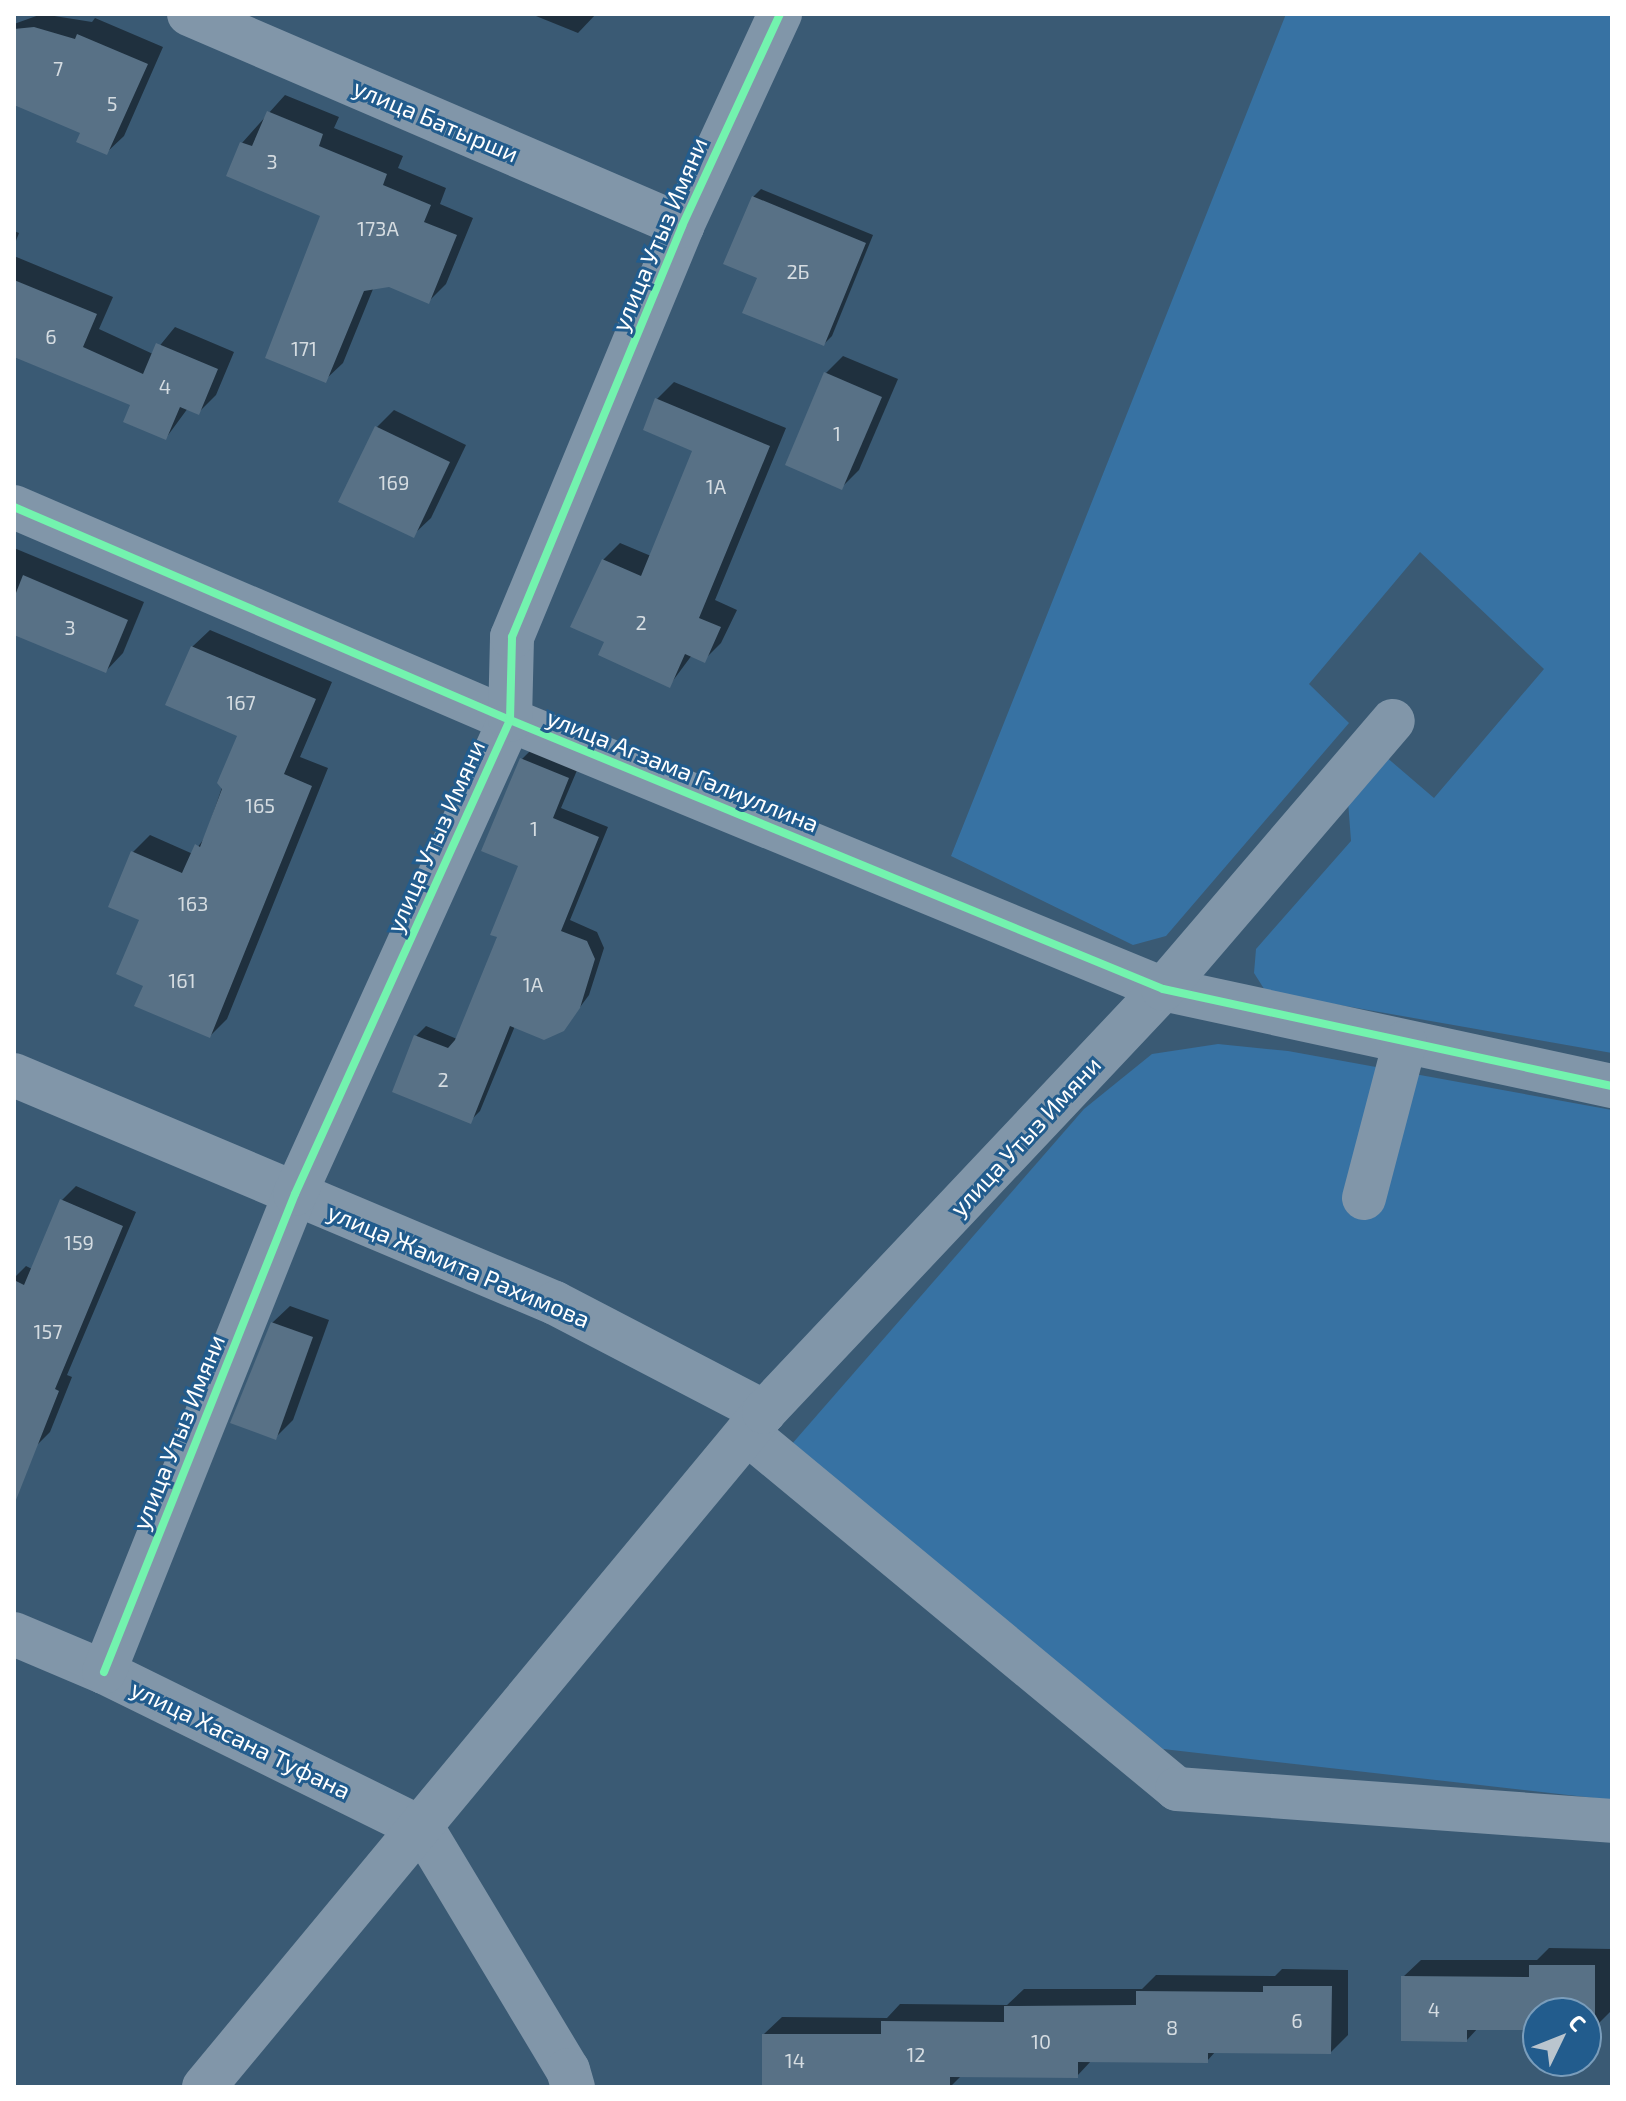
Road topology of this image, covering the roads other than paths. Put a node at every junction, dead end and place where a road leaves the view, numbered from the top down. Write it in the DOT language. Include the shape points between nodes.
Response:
graph roads {
  1 [pos="189,14"];
  2 [pos="780,14"];
  3 [pos="682,226"];
  4 [pos="14,507"];
  5 [pos="510,720"];
  6 [pos="1393,721"];
  7 [pos="1163,989"];
  8 [pos="1405,1042"];
  9 [pos="14,1075"];
  10 [pos="1612,1086"];
  11 [pos="295,1194"];
  12 [pos="1364,1198"];
  13 [pos="755,1423"];
  14 [pos="14,1634"];
  15 [pos="104,1672"];
  16 [pos="1612,1821"];
  17 [pos="423,1829"];
  18 [pos="204,2087"];
  19 [pos="573,2087"];
  1 -- 3 [label="street, улица Батырши"];
  2 -- 3 [label="street, улица Утыз Имяни"];
  3 -- 5 [label="street, улица Утыз Имяни" via="512,637"];
  4 -- 5 [label="street, улица Агзама Галиуллина"];
  5 -- 7 [label="street, улица Агзама Галиуллина"];
  5 -- 11 [label="street, улица Утыз Имяни"];
  6 -- 7 [label="street, улица Утыз Имяни"];
  7 -- 8 [label="street, улица Агзама Галиуллина"];
  7 -- 13 [label="street, улица Утыз Имяни"];
  8 -- 10 [label="street, улица Агзама Галиуллина"];
  8 -- 12 [label="street"];
  9 -- 11 [label="street, улица Жамита Рахимова"];
  11 -- 13 [label="street, улица Жамита Рахимова" via="555,1303"];
  11 -- 15 [label="street, улица Утыз Имяни"];
  13 -- 16 [label="street, улица Жамита Рахимова" via="1177,1789"];
  13 -- 17 [label="street, улица Утыз Имяни"];
  14 -- 15 [label="street, улица Хасана Туфана"];
  15 -- 17 [label="street, улица Хасана Туфана"];
  17 -- 18 [label="street, улица Утыз Имяни"];
  17 -- 19 [label="street" via="568,2070"];
}
